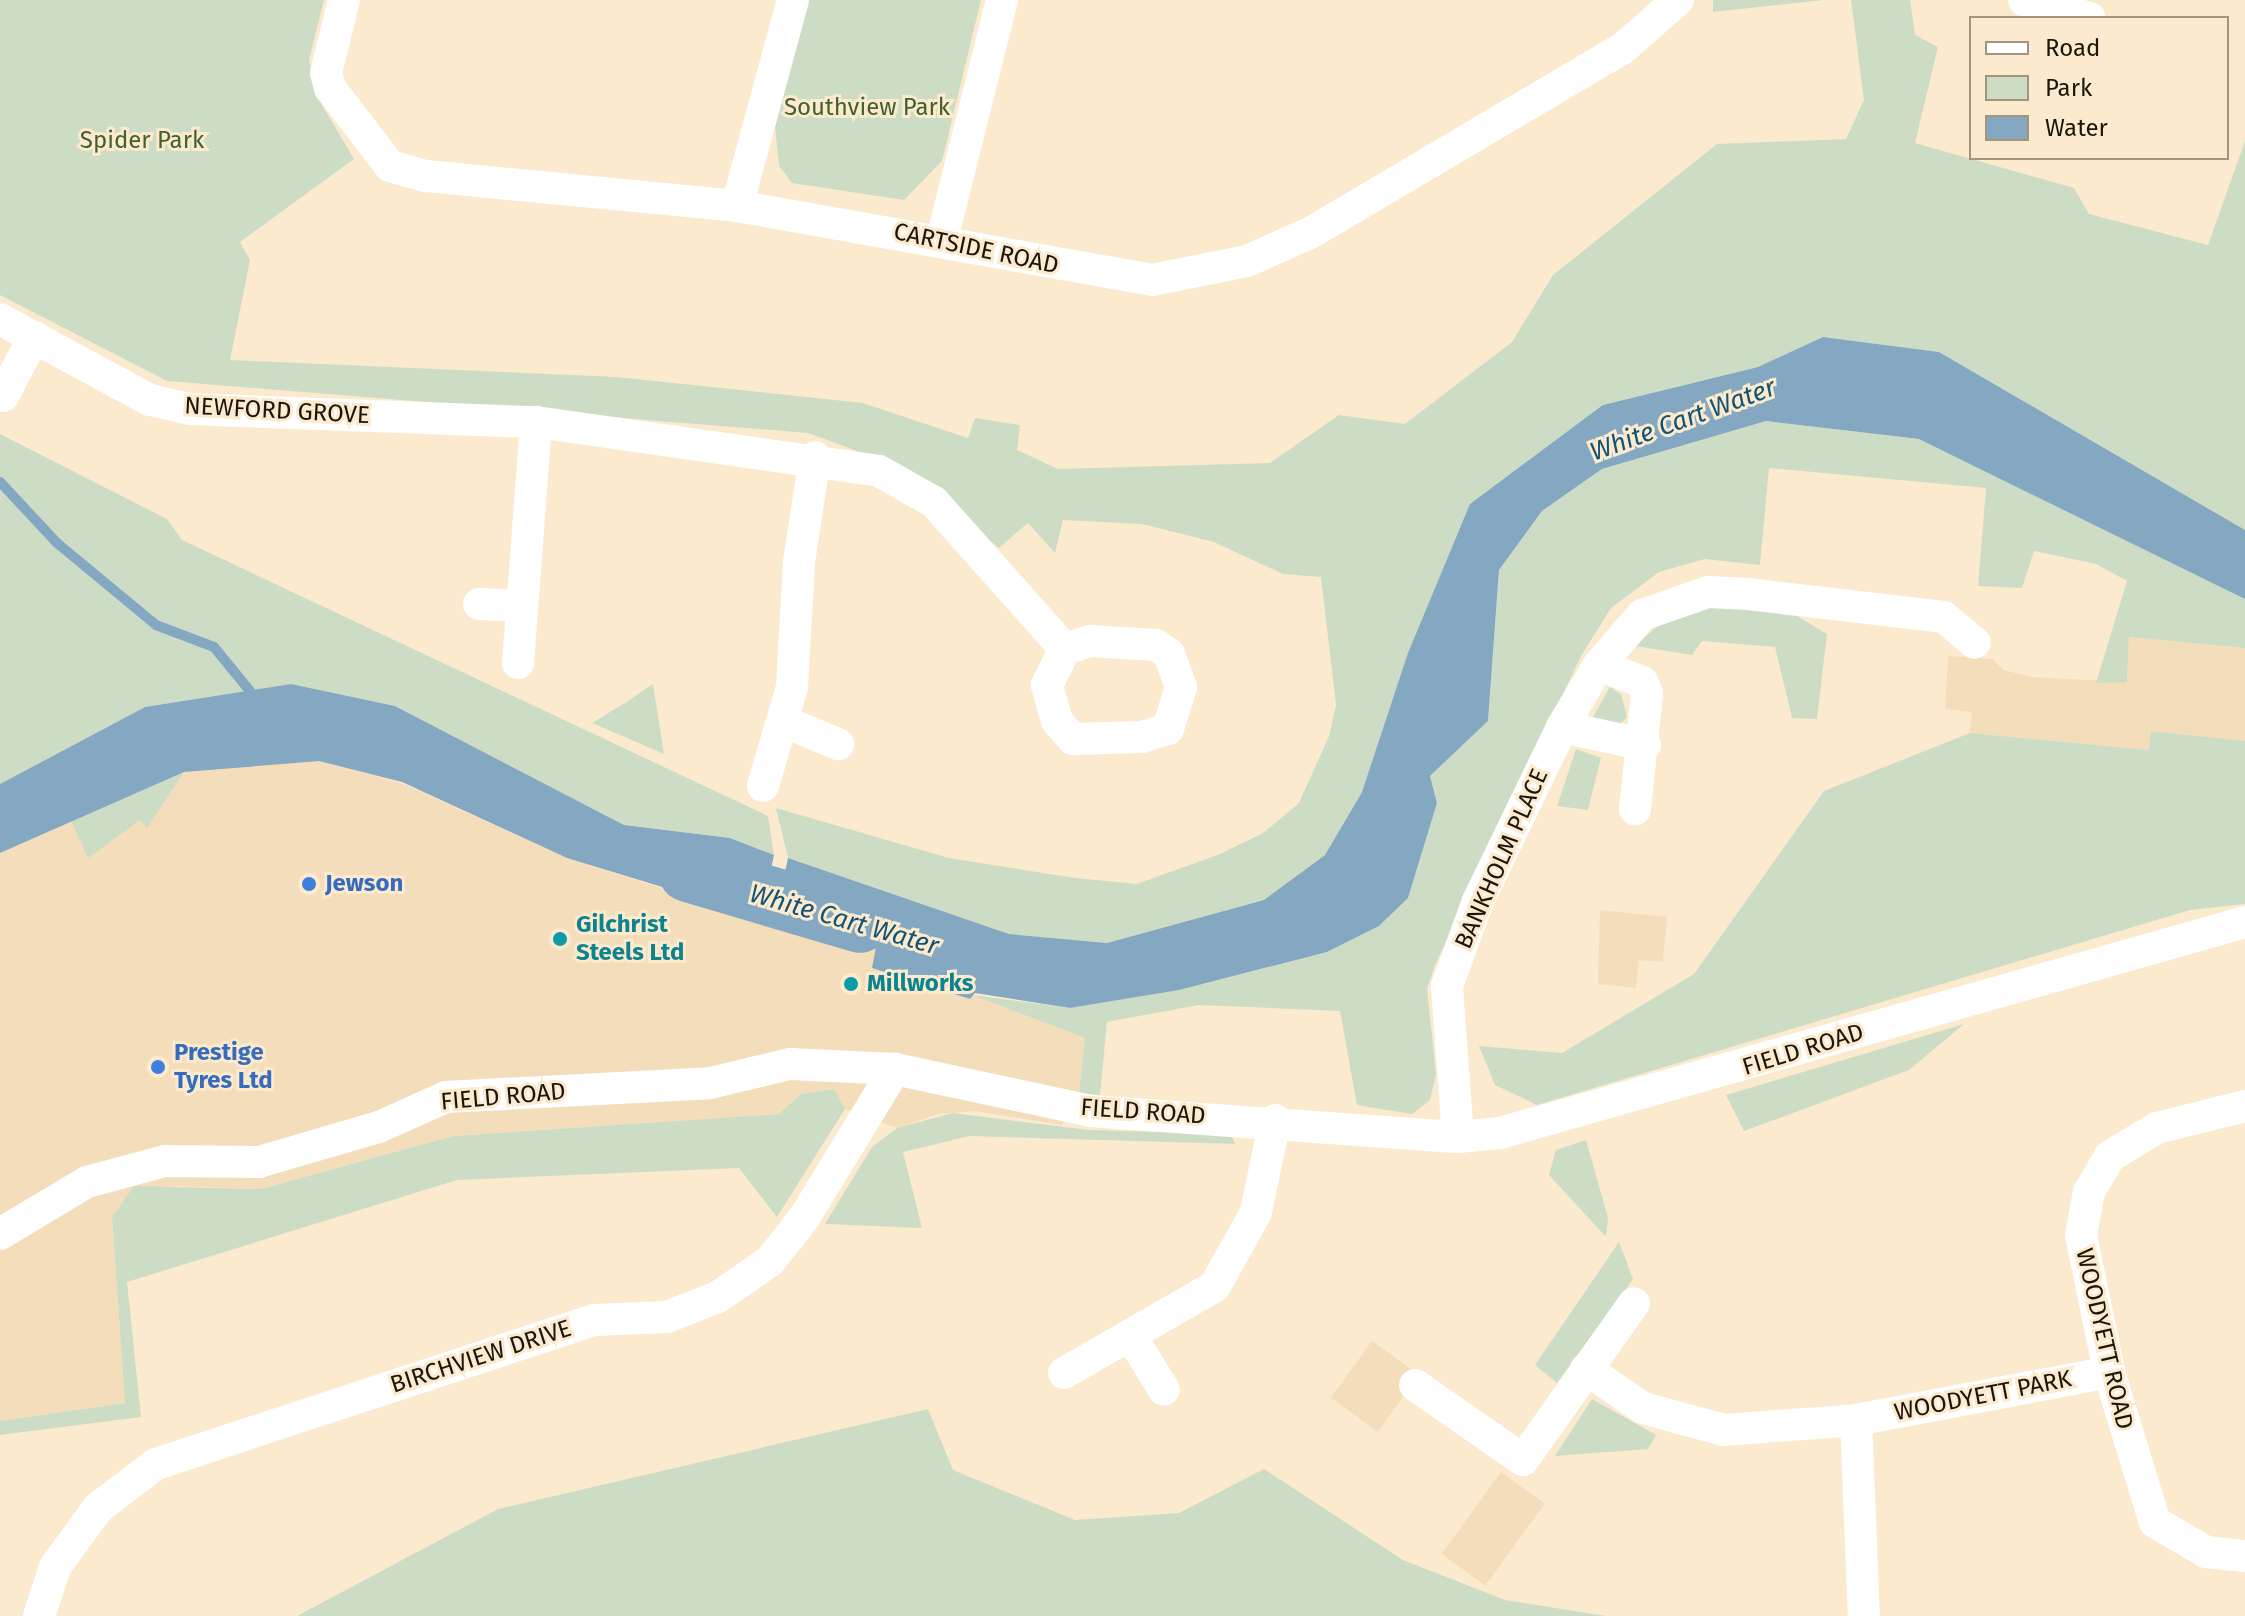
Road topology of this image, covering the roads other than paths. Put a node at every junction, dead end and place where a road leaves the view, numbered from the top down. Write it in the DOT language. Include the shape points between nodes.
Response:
graph roads {
  1 [pos="344,0"];
  2 [pos="793,0"];
  3 [pos="1002,0"];
  4 [pos="1678,0"];
  5 [pos="2024,0"];
  6 [pos="2084,16"];
  7 [pos="737,206"];
  8 [pos="942,239"];
  9 [pos="0,319"];
  10 [pos="34,337"];
  11 [pos="3,396"];
  12 [pos="536,422"];
  13 [pos="815,457"];
  14 [pos="479,604"];
  15 [pos="522,606"];
  16 [pos="1975,643"];
  17 [pos="1065,649"];
  18 [pos="518,663"];
  19 [pos="1599,665"];
  20 [pos="783,721"];
  21 [pos="1562,727"];
  22 [pos="838,744"];
  23 [pos="1645,745"];
  24 [pos="763,786"];
  25 [pos="1635,809"];
  26 [pos="2245,922"];
  27 [pos="895,1069"];
  28 [pos="2245,1106"];
  29 [pos="1275,1120"];
  30 [pos="1458,1137"];
  31 [pos="0,1234"];
  32 [pos="1634,1303"];
  33 [pos="1131,1336"];
  34 [pos="1586,1369"];
  35 [pos="2109,1372"];
  36 [pos="1064,1373"];
  37 [pos="1415,1385"];
  38 [pos="1164,1390"];
  39 [pos="1856,1420"];
  40 [pos="2245,1556"];
  41 [pos="39,1616"];
  42 [pos="1864,1616"];
  1 -- 7 [label="street, CARTSIDE ROAD" via="326,73 330,88 390,166 426,176"];
  2 -- 7 [label="street"];
  3 -- 8 [label="street"];
  4 -- 8 [label="street, CARTSIDE ROAD" via="1622,49 1312,232 1247,261 1152,280 1067,269"];
  5 -- 6 [label="street"];
  7 -- 8 [label="street, CARTSIDE ROAD"];
  9 -- 10 [label="street, NEWFORD GROVE"];
  10 -- 11 [label="street"];
  10 -- 12 [label="street, NEWFORD GROVE" via="150,400 180,408"];
  12 -- 13 [label="street, NEWFORD GROVE"];
  12 -- 15 [label="street"];
  13 -- 17 [label="street, NEWFORD GROVE" via="879,471 934,502"];
  13 -- 20 [label="street"];
  14 -- 15 [label="street"];
  15 -- 18 [label="street"];
  16 -- 19 [label="street, BANKHOLM PLACE" via="1944,617 1708,592 1642,615"];
  19 -- 21 [label="street, BANKHOLM PLACE"];
  19 -- 23 [label="street" via="1642,682"];
  20 -- 22 [label="street"];
  20 -- 24 [label="street"];
  21 -- 23 [label="street"];
  21 -- 30 [label="street, BANKHOLM PLACE" via="1478,901 1447,986"];
  23 -- 25 [label="street"];
  26 -- 30 [label="street, FIELD ROAD" via="1545,1125"];
  27 -- 29 [label="street, FIELD ROAD" via="1091,1111"];
  27 -- 31 [label="street, FIELD ROAD" via="790,1064 710,1083 446,1097 379,1127 259,1162 165,1161 87,1182"];
  27 -- 41 [label="street, BIRCHVIEW DRIVE" via="796,1229 770,1261 718,1297 667,1317 594,1320 156,1464 98,1508 55,1567"];
  28 -- 35 [label="street, WOODYETT ROAD" via="2157,1128 2110,1156 2089,1192 2081,1235"];
  29 -- 30 [label="street, FIELD ROAD"];
  29 -- 33 [label="street" via="1256,1212 1234,1263 1215,1286"];
  32 -- 34 [label="street"];
  33 -- 36 [label="street"];
  33 -- 38 [label="street"];
  34 -- 37 [label="street" via="1523,1460"];
  34 -- 39 [label="street, WOODYETT PARK" via="1643,1408 1684,1423 1724,1430"];
  35 -- 39 [label="street, WOODYETT PARK"];
  35 -- 40 [label="street, WOODYETT ROAD" via="2155,1522 2206,1552"];
  39 -- 42 [label="street"];
}
